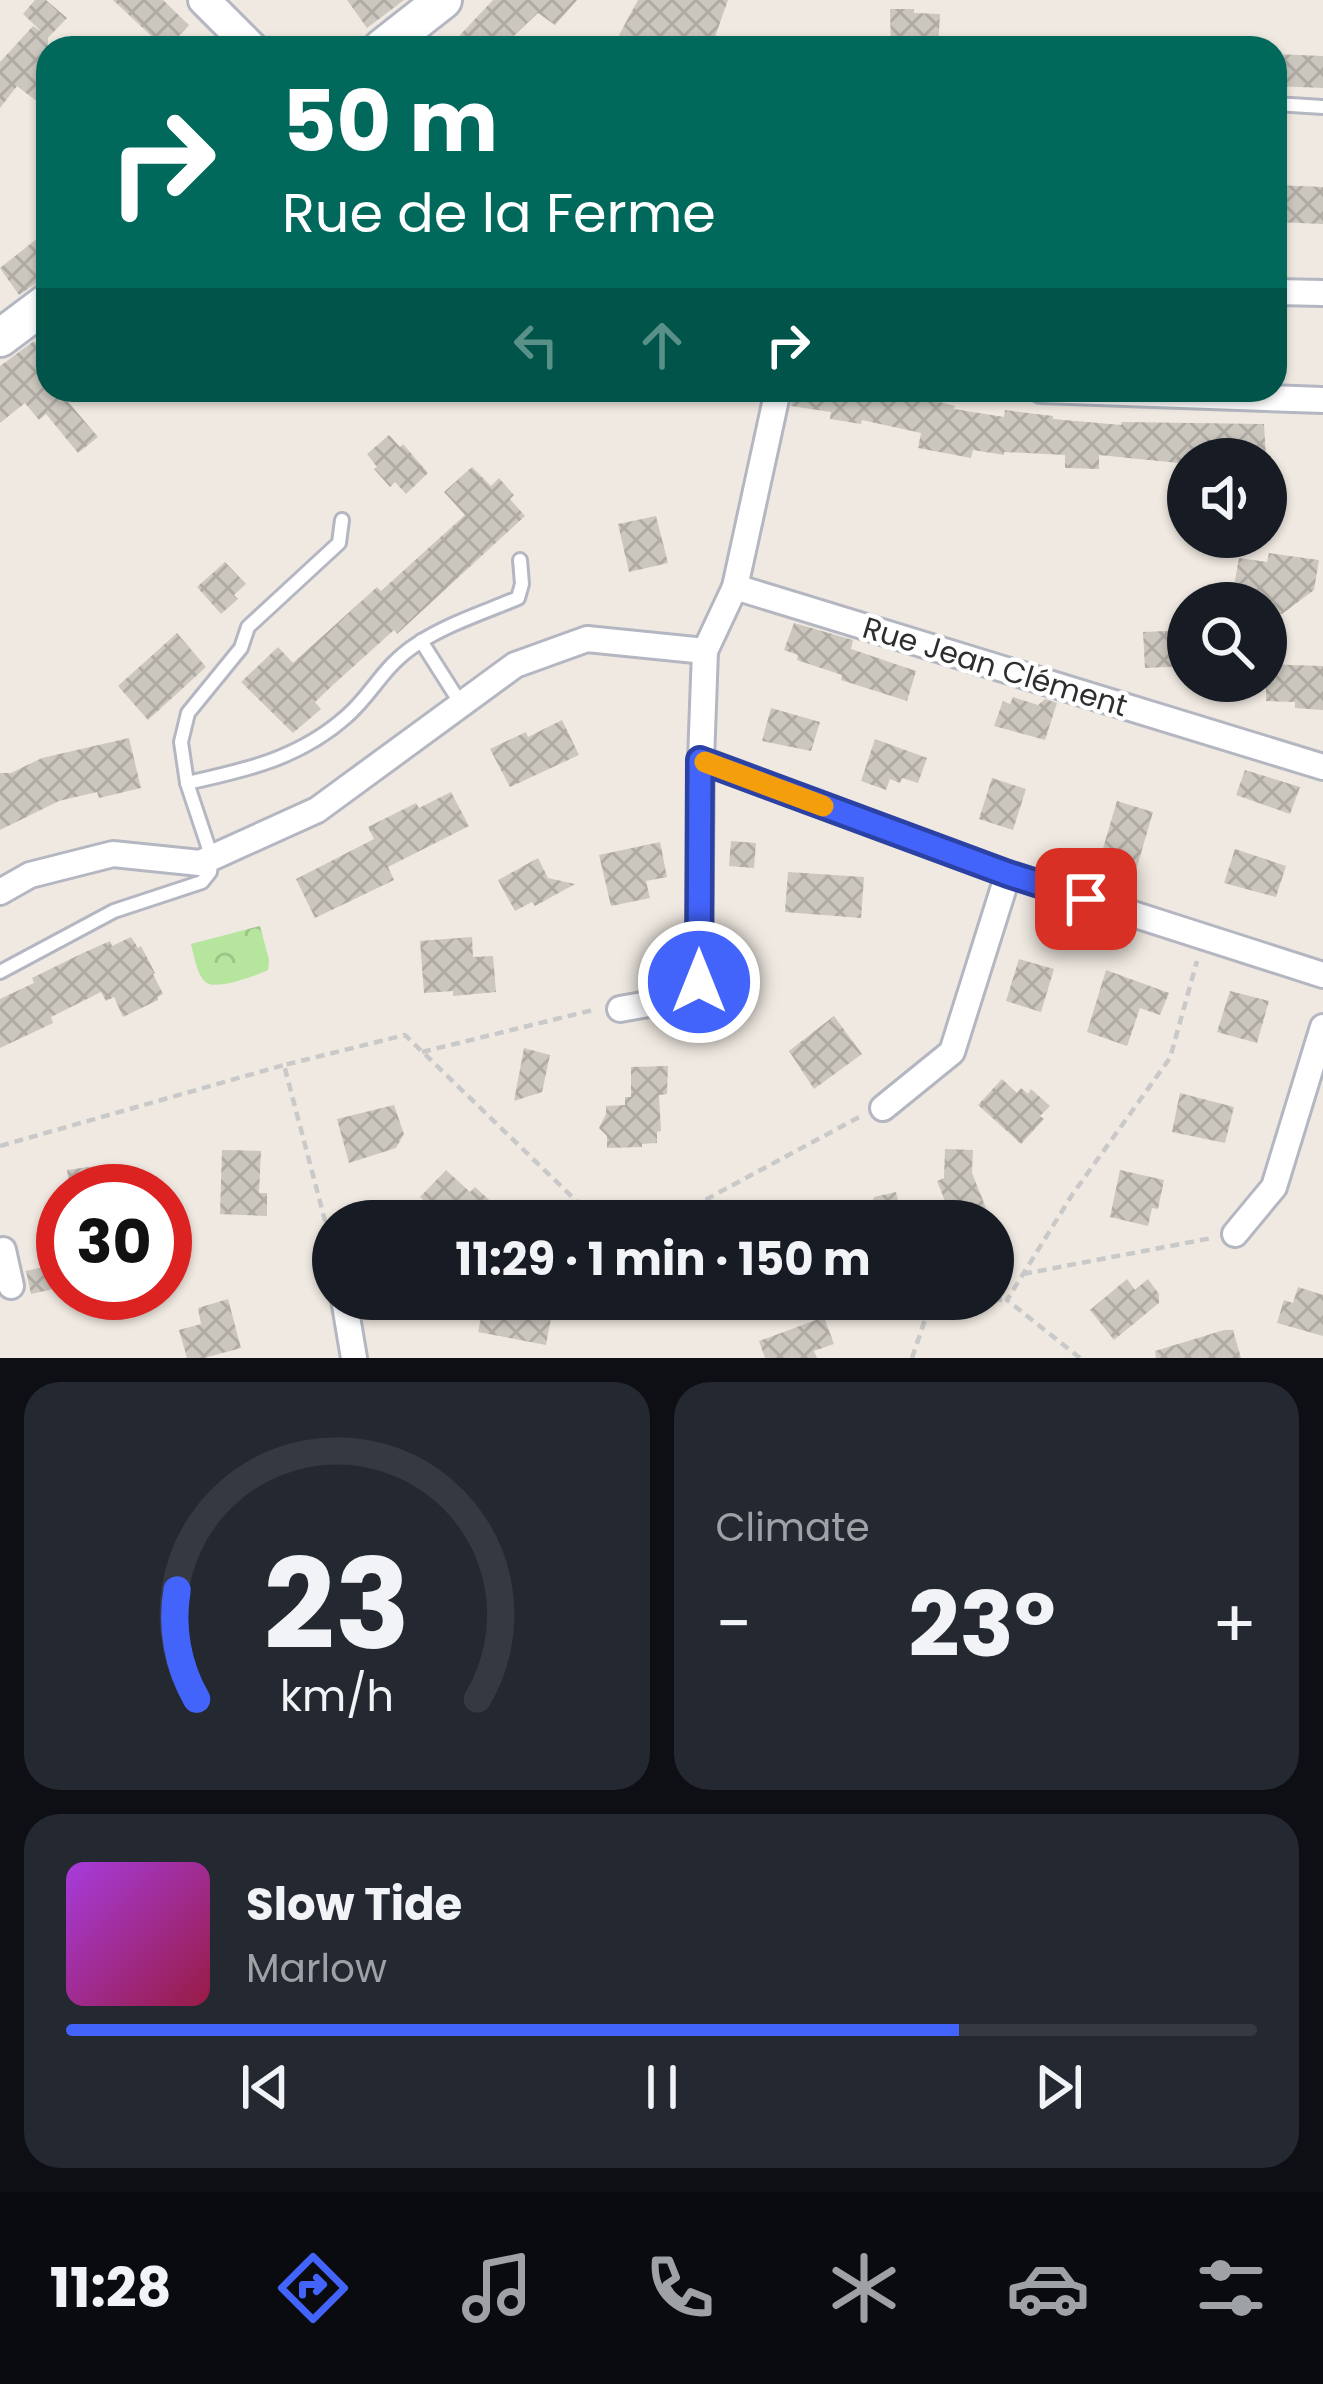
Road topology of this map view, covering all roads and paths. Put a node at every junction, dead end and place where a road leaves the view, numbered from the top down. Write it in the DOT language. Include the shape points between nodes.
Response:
graph roads {
  1 [pos="204,0"];
  2 [pos="443,0"];
  3 [pos="240,36"];
  4 [pos="397,36"];
  5 [pos="1287,105"];
  6 [pos="1323,107"];
  7 [pos="1287,292"];
  8 [pos="1323,293"];
  9 [pos="36,311"];
  10 [pos="0,338"];
  11 [pos="1287,399"];
  12 [pos="1323,400"];
  13 [pos="775,402"];
  14 [pos="342,520"];
  15 [pos="520,560"];
  16 [pos="735,587"];
  17 [pos="421,641"];
  18 [pos="705,651"];
  19 [pos="461,705"];
  20 [pos="700,760"];
  21 [pos="1323,767"];
  22 [pos="187,783"];
  23 [pos="212,858"];
  24 [pos="1008,874"];
  25 [pos="0,892"];
  26 [pos="1204,937"];
  27 [pos="0,972"];
  28 [pos="1323,975"];
  29 [pos="620,1009"];
  30 [pos="1323,1027"];
  31 [pos="422,1052"];
  32 [pos="284,1065"];
  33 [pos="883,1108"];
  34 [pos="0,1146"];
  35 [pos="319,1200"];
  36 [pos="575,1200"];
  37 [pos="705,1200"];
  38 [pos="1234,1234"];
  39 [pos="0,1251"];
  40 [pos="1023,1274"];
  41 [pos="11,1286"];
  42 [pos="1014,1288"];
  43 [pos="1014,1306"];
  44 [pos="348,1320"];
  45 [pos="925,1320"];
  46 [pos="354,1358"];
  47 [pos="912,1358"];
  48 [pos="1079,1358"];
  1 -- 3 [label="street"];
  2 -- 4 [label="main road"];
  5 -- 6 [label="lane"];
  7 -- 8 [label="street"];
  9 -- 10 [label="main road"];
  11 -- 12 [label="street"];
  13 -- 16 [label="street"];
  14 -- 22 [label="lane" via="339,542 248,627 242,648 188,713 181,742"];
  15 -- 17 [label="lane" via="518,598"];
  16 -- 18 [label="street"];
  16 -- 21 [label="street, Rue Jean Clément"];
  17 -- 19 [label="lane"];
  17 -- 22 [label="lane" via="390,663 349,715 307,745 262,766"];
  18 -- 19 [label="street" via="587,639 515,665"];
  18 -- 20 [label="street"];
  19 -- 23 [label="street" via="317,810"];
  20 -- 24 [label="street"];
  20 -- 29 [label="street" via="699,982 665,1001"];
  22 -- 23 [label="lane"];
  23 -- 25 [label="street" via="113,854 30,875"];
  23 -- 27 [label="lane" via="202,882 114,911"];
  24 -- 26 [label="street"];
  24 -- 33 [label="street" via="952,1052"];
  26 -- 28 [label="street"];
  26 -- 40 [label="path" via="1170,1058"];
  29 -- 31 [label="path"];
  30 -- 38 [label="street" via="1274,1187"];
  31 -- 32 [label="path" via="404,1035"];
  31 -- 36 [label="path"];
  32 -- 34 [label="path"];
  32 -- 35 [label="path"];
  33 -- 37 [label="path"];
  38 -- 40 [label="path"];
  39 -- 41 [label="street"];
  40 -- 42 [label="path"];
  43 -- 48 [label="path"];
  44 -- 46 [label="street"];
  45 -- 47 [label="path"];
}
